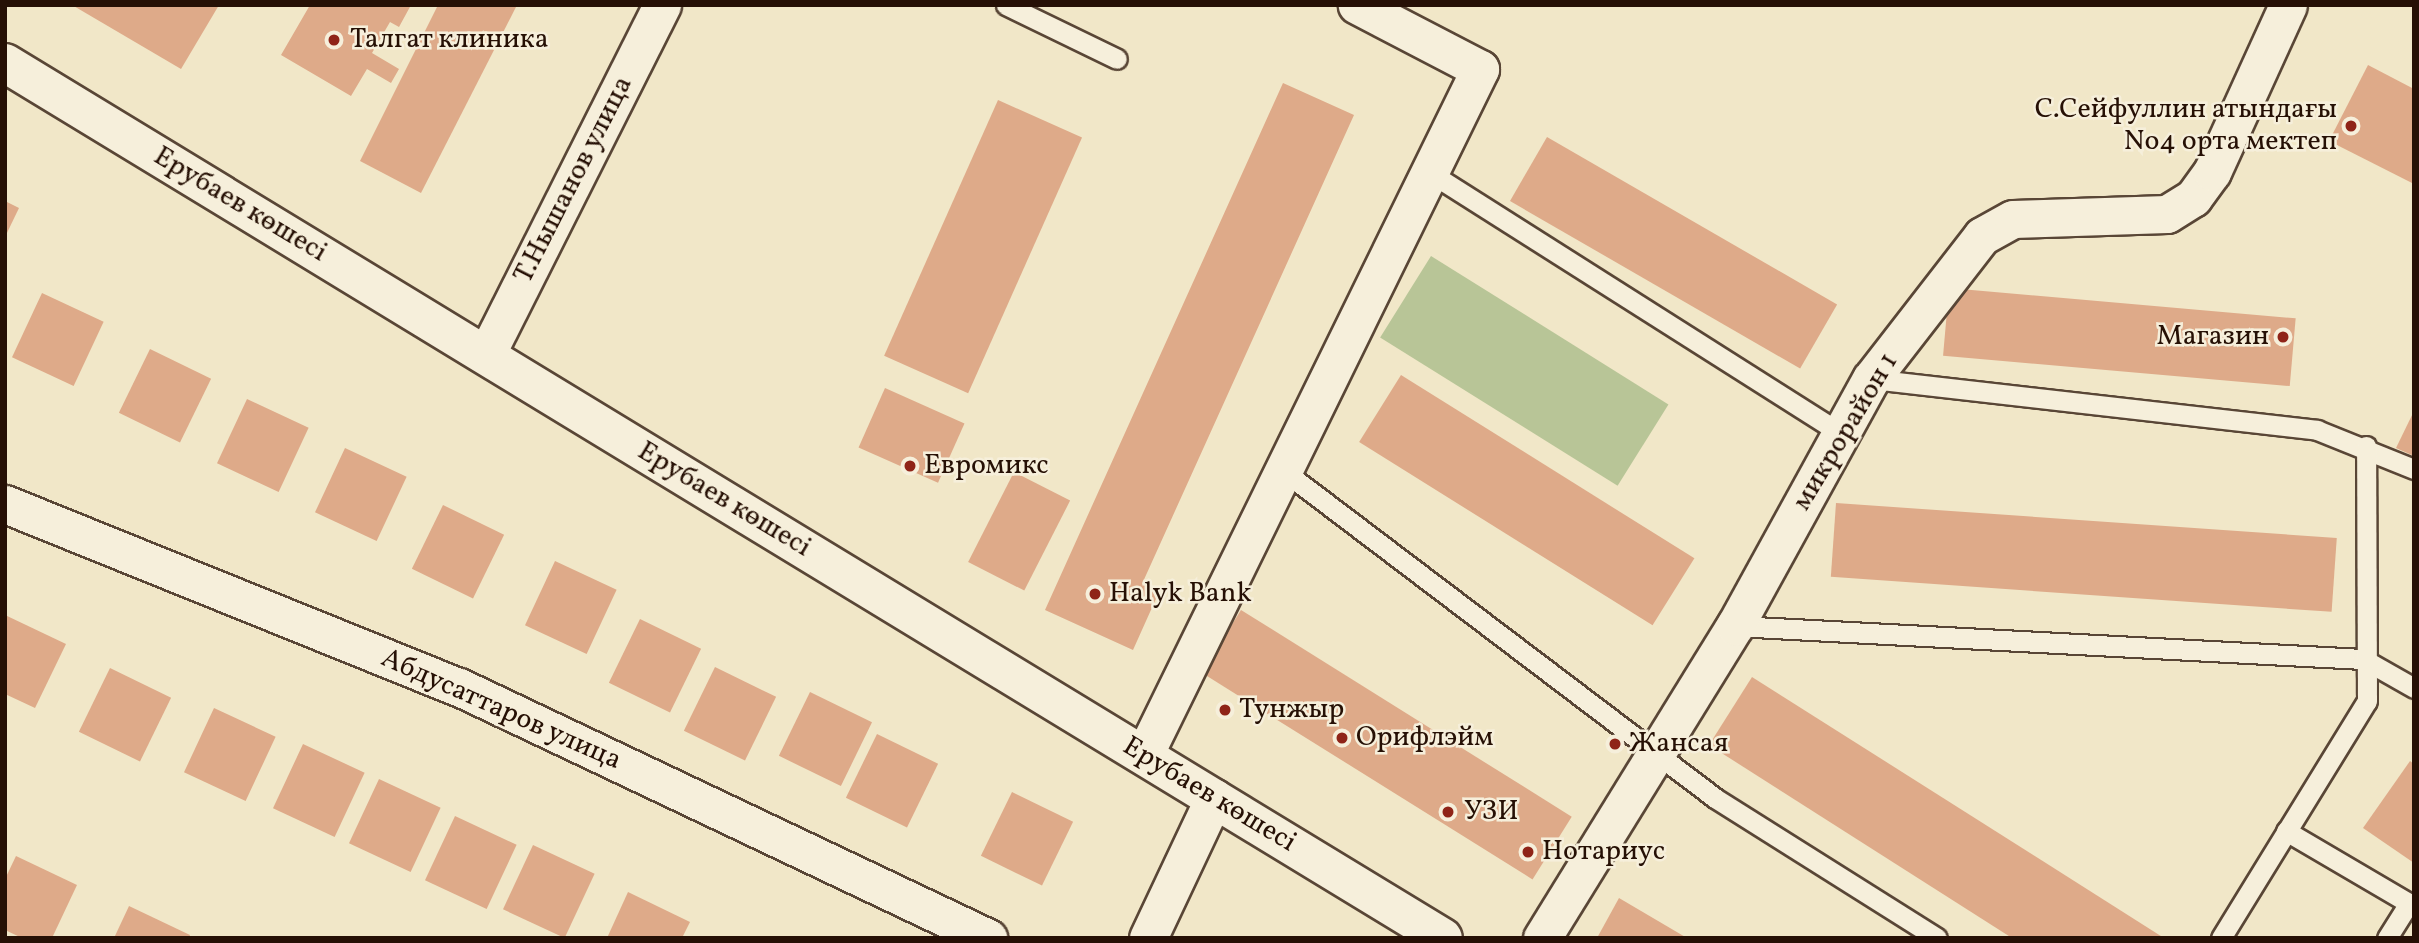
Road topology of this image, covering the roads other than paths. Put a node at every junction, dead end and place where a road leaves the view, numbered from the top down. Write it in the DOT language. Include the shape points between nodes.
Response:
graph roads {
  1 [pos="662,5"];
  2 [pos="1006,5"];
  3 [pos="1357,5"];
  4 [pos="2288,5"];
  5 [pos="1116,59"];
  6 [pos="5,62"];
  7 [pos="1429,172"];
  8 [pos="486,355"];
  9 [pos="1871,379"];
  10 [pos="1841,433"];
  11 [pos="2365,446"];
  12 [pos="1281,469"];
  13 [pos="2414,469"];
  14 [pos="5,504"];
  15 [pos="1735,626"];
  16 [pos="2363,659"];
  17 [pos="2414,688"];
  18 [pos="1654,752"];
  19 [pos="1144,755"];
  20 [pos="1214,798"];
  21 [pos="2286,831"];
  22 [pos="2411,904"];
  23 [pos="988,938"];
  24 [pos="1148,938"];
  25 [pos="1443,938"];
  26 [pos="1542,938"];
  27 [pos="1937,938"];
  28 [pos="2221,938"];
  29 [pos="2387,938"];
  1 -- 8 [label="street, Т.Нышанов улица"];
  2 -- 5 [label="lane"];
  3 -- 7 [label="street" via="1480,69"];
  4 -- 9 [label="street, микрорайон 1" via="2212,172 2193,198 2167,214 2013,219 1982,236"];
  6 -- 8 [label="main road, Ерубаев көшесі"];
  7 -- 10 [label="lane"];
  7 -- 12 [label="street"];
  8 -- 19 [label="main road, Ерубаев көшесі"];
  9 -- 10 [label="street, микрорайон 1"];
  9 -- 11 [label="lane" via="2317,430"];
  10 -- 15 [label="street, микрорайон 1"];
  11 -- 13 [label="lane"];
  11 -- 16 [label="lane"];
  12 -- 18 [label="lane"];
  12 -- 19 [label="street"];
  14 -- 23 [label="street, Абдусаттаров улица" via="459,687"];
  15 -- 16 [label="lane"];
  15 -- 18 [label="street, микрорайон 1"];
  16 -- 17 [label="lane"];
  16 -- 21 [label="lane" via="2367,701"];
  18 -- 26 [label="street, микрорайон 1"];
  18 -- 27 [label="lane" via="1715,798"];
  19 -- 20 [label="main road, Ерубаев көшесі"];
  20 -- 24 [label="street"];
  20 -- 25 [label="main road, Ерубаев көшесі"];
  21 -- 22 [label="lane"];
  21 -- 28 [label="lane"];
  22 -- 29 [label="lane"];
}
